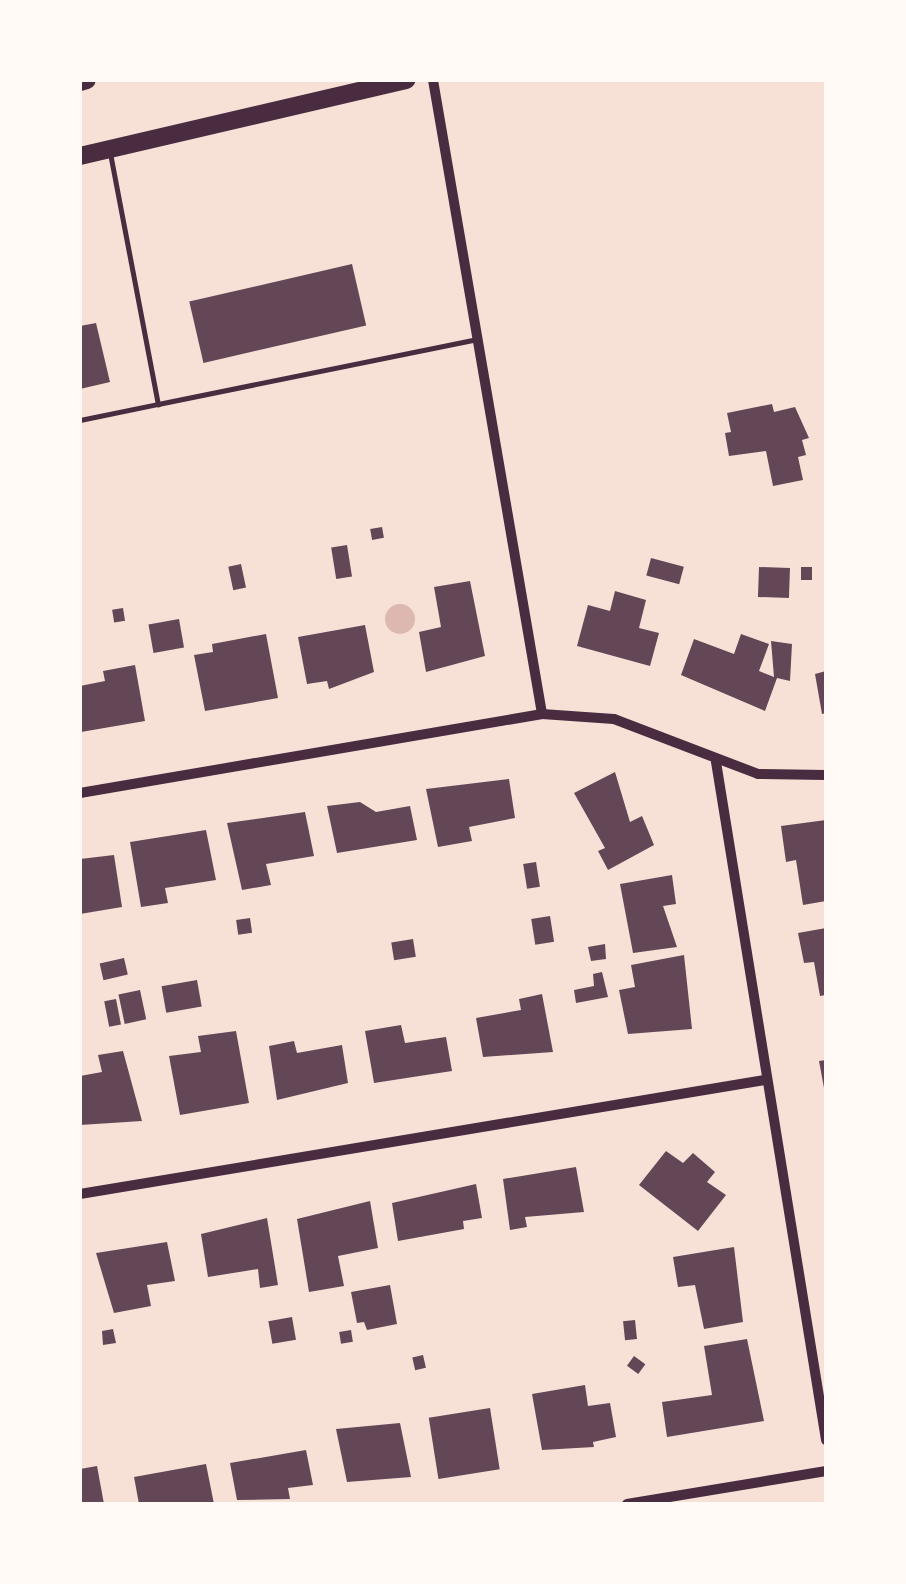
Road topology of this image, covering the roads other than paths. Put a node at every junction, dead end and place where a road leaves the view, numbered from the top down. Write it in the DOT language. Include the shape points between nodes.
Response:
graph roads {
  1 [pos="406,80"];
  2 [pos="433,80"];
  3 [pos="110,150"];
  4 [pos="80,156"];
  5 [pos="474,340"];
  6 [pos="158,404"];
  7 [pos="80,420"];
  8 [pos="542,714"];
  9 [pos="716,762"];
  10 [pos="826,775"];
  11 [pos="80,793"];
  12 [pos="765,1080"];
  13 [pos="80,1194"];
  14 [pos="826,1440"];
  15 [pos="826,1471"];
  16 [pos="626,1504"];
  1 -- 3 [label="main road"];
  2 -- 5 [label="street"];
  3 -- 4 [label="main road"];
  3 -- 6 [label="lane"];
  5 -- 6 [label="lane"];
  5 -- 8 [label="street"];
  6 -- 7 [label="lane"];
  8 -- 9 [label="street" via="614,718"];
  8 -- 11 [label="street"];
  9 -- 10 [label="street" via="789,778"];
  9 -- 12 [label="street"];
  12 -- 13 [label="street"];
  12 -- 14 [label="street"];
  15 -- 16 [label="street"];
}
